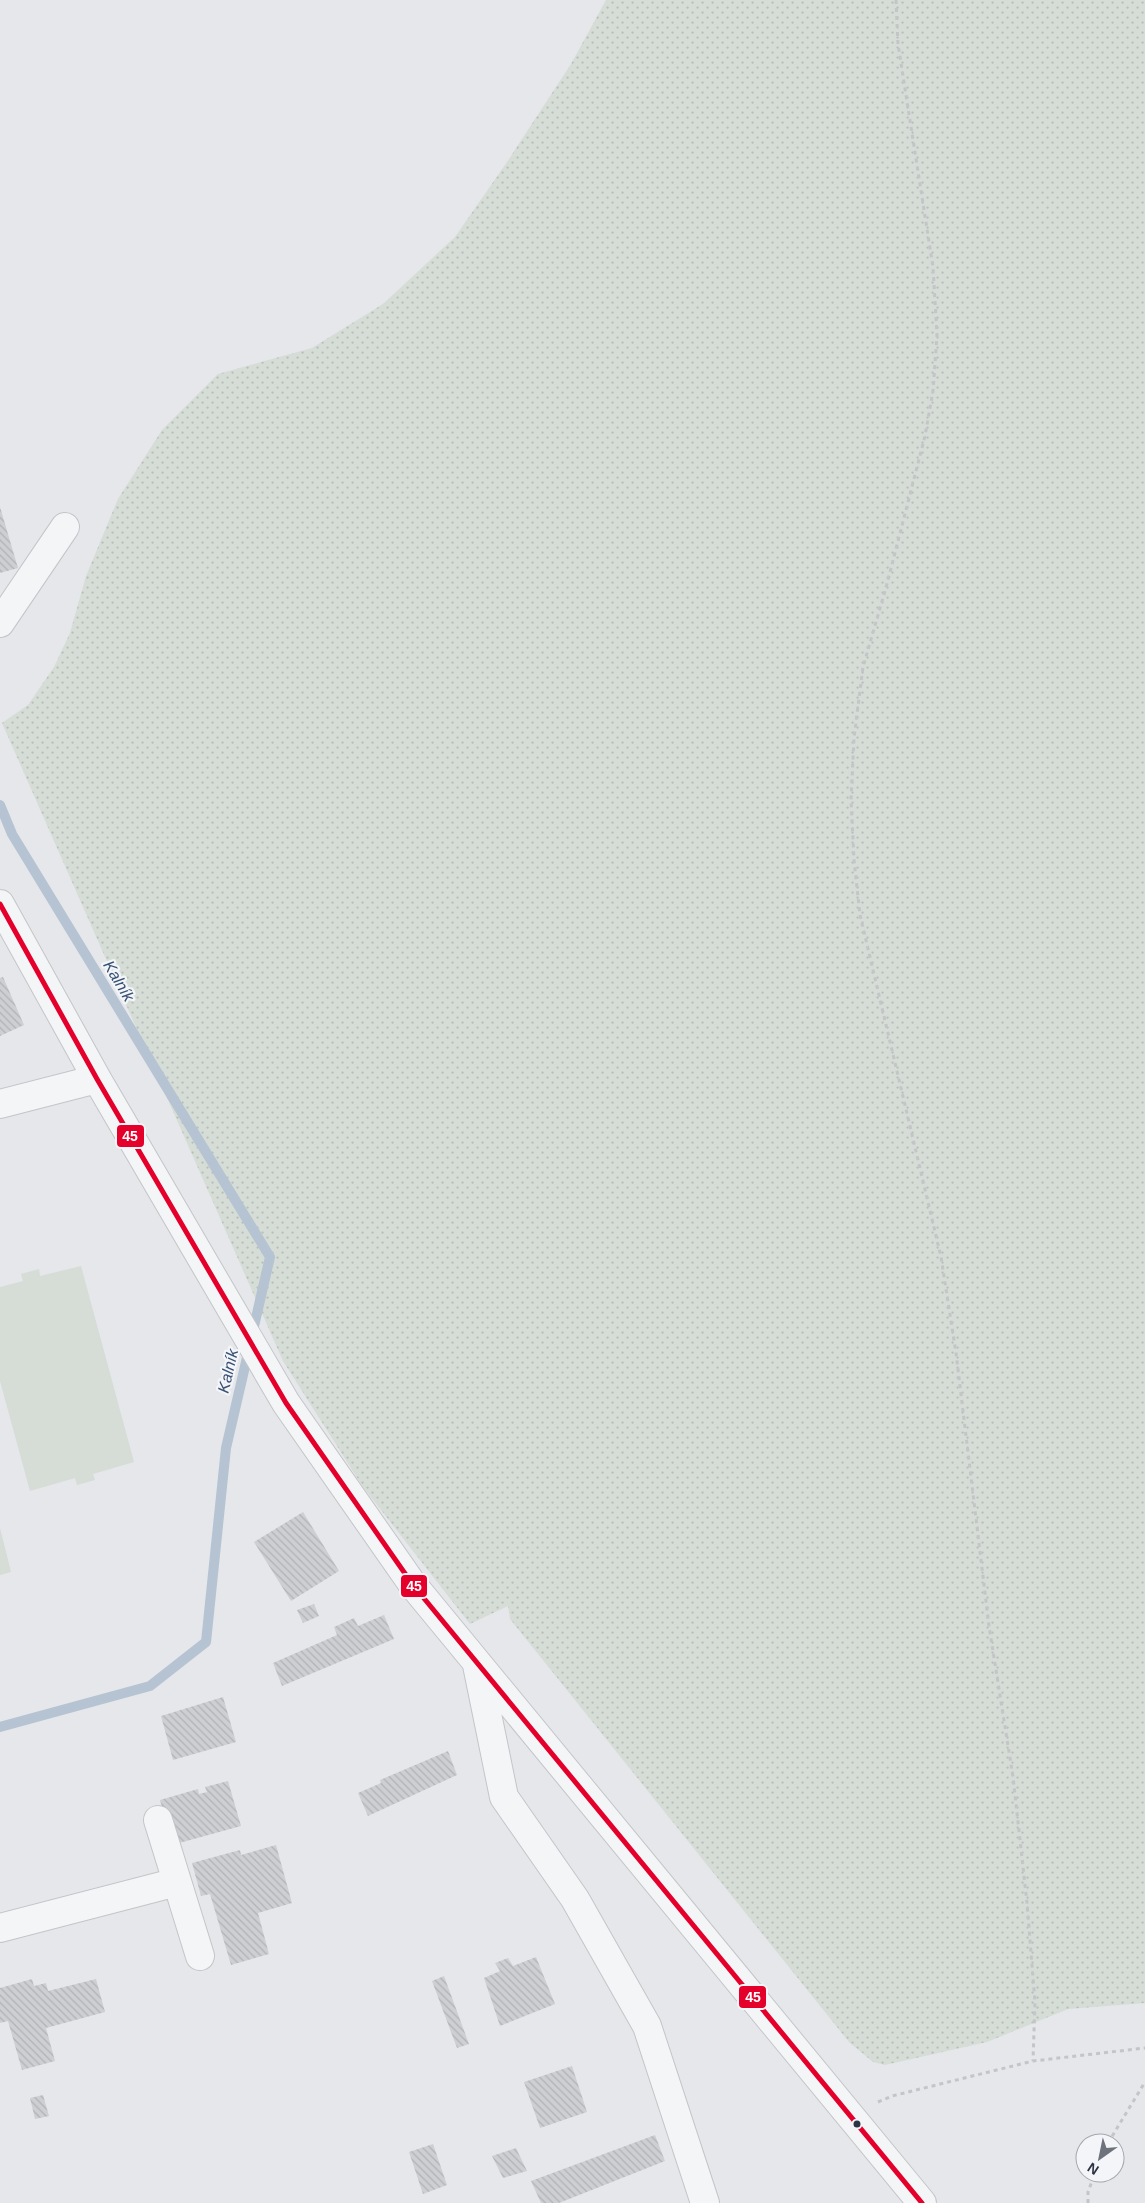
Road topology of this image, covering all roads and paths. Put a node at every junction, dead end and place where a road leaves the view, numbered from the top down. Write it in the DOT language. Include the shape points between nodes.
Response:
graph roads {
  1 [pos="896,0"];
  2 [pos="65,526"];
  3 [pos="0,623"];
  4 [pos="0,904"];
  5 [pos="97,1079"];
  6 [pos="0,1104"];
  7 [pos="477,1663"];
  8 [pos="158,1820"];
  9 [pos="177,1882"];
  10 [pos="0,1928"];
  11 [pos="200,1956"];
  12 [pos="1145,2048"];
  13 [pos="1033,2061"];
  14 [pos="1145,2082"];
  15 [pos="848,2115"];
  16 [pos="1114,2133"];
  17 [pos="1091,2183"];
  18 [pos="705,2203"];
  19 [pos="922,2203"];
  20 [pos="1088,2203"];
  1 -- 13 [label="path" via="898,44 933,267 937,335 933,391 925,436 863,667 854,738 851,800 854,860 860,915 941,1257 956,1353 988,1626 1013,1777 1027,1902 1036,2002"];
  2 -- 3 [label="street"];
  4 -- 5 [label="street"];
  5 -- 6 [label="street"];
  5 -- 7 [label="street" via="286,1403 413,1585"];
  7 -- 15 [label="street"];
  7 -- 18 [label="street" via="504,1797 575,1899 647,2026"];
  8 -- 9 [label="street"];
  9 -- 10 [label="street"];
  9 -- 11 [label="street"];
  12 -- 13 [label="path"];
  13 -- 15 [label="path" via="892,2096"];
  14 -- 16 [label="path"];
  15 -- 19 [label="street"];
  17 -- 20 [label="path"];
}
